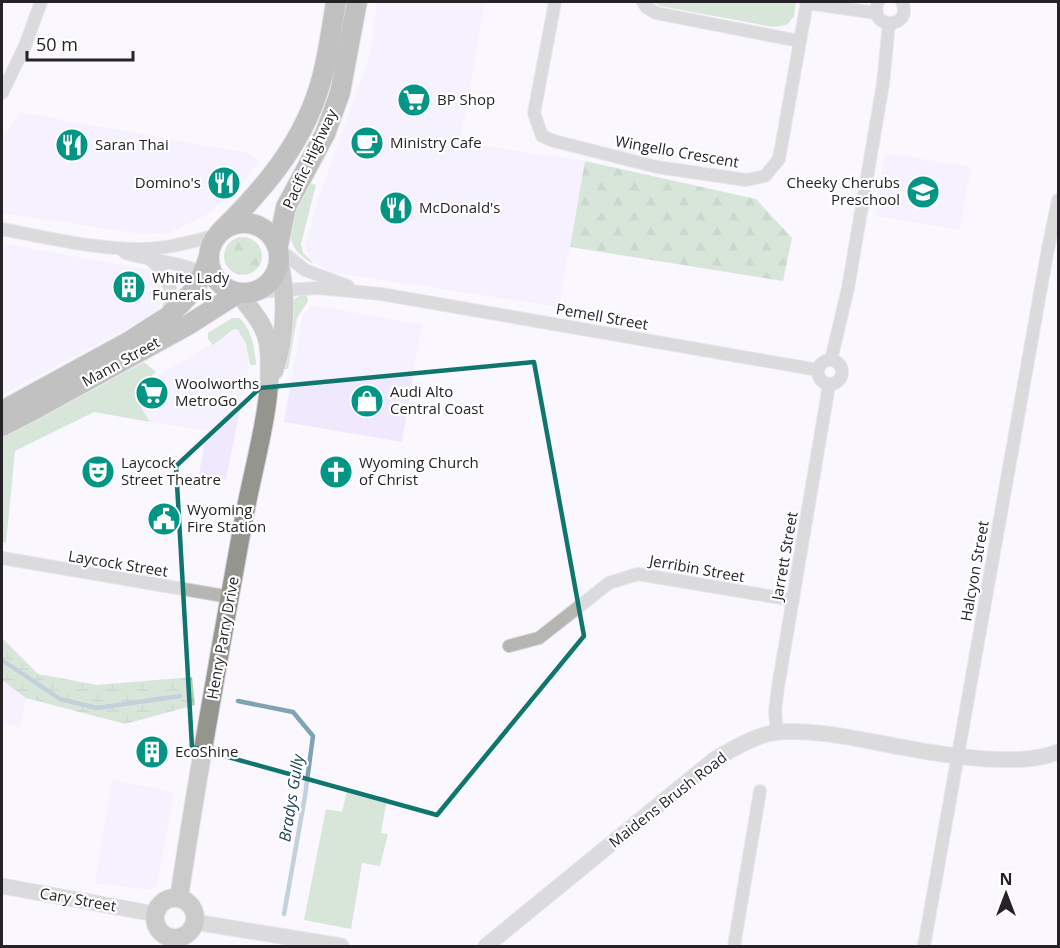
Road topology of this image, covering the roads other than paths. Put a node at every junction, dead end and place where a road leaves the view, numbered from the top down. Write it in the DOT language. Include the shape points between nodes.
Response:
graph roads {
  1 [pos="40,2"];
  2 [pos="336,2"];
  3 [pos="357,2"];
  4 [pos="555,2"];
  5 [pos="643,2"];
  6 [pos="807,2"];
  7 [pos="902,2"];
  8 [pos="877,7"];
  9 [pos="889,23"];
  10 [pos="799,40"];
  11 [pos="2,93"];
  12 [pos="1059,200"];
  13 [pos="2,229"];
  14 [pos="218,234"];
  15 [pos="98,245"];
  16 [pos="278,251"];
  17 [pos="151,260"];
  18 [pos="210,270"];
  19 [pos="284,289"];
  20 [pos="244,293"];
  21 [pos="381,294"];
  22 [pos="163,320"];
  23 [pos="831,360"];
  24 [pos="818,370"];
  25 [pos="270,378"];
  26 [pos="829,385"];
  27 [pos="2,411"];
  28 [pos="2,426"];
  29 [pos="2,558"];
  30 [pos="230,597"];
  31 [pos="793,600"];
  32 [pos="509,646"];
  33 [pos="777,732"];
  34 [pos="1059,752"];
  35 [pos="957,757"];
  36 [pos="760,790"];
  37 [pos="2,886"];
  38 [pos="179,898"];
  39 [pos="155,914"];
  40 [pos="195,922"];
  41 [pos="171,942"];
  42 [pos="341,946"];
  43 [pos="486,946"];
  44 [pos="734,946"];
  45 [pos="924,946"];
  1 -- 11 [label="street" via="25,46"];
  2 -- 14 [label="main road, Pacific Highway" via="320,87 306,122 269,181"];
  3 -- 16 [label="main road, Pacific Highway" via="340,93 325,135 286,207"];
  4 -- 10 [label="street, Wingello Crescent" via="534,113 542,136 657,167 746,180 765,176 779,159"];
  5 -- 10 [label="street" via="656,13"];
  6 -- 8 [label="street"];
  6 -- 10 [label="street, Wingello Crescent"];
  7 -- 9 [label="street" via="903,15"];
  8 -- 9 [label="street" via="882,21"];
  9 -- 23 [label="street" via="883,84 858,231"];
  12 -- 35 [label="street, Halcyon Street"];
  13 -- 15 [label="street"];
  14 -- 15 [label="street" via="159,248"];
  14 -- 16 [label="main road" via="235,224 252,224 268,232"];
  14 -- 18 [label="main road" via="210,248"];
  15 -- 17 [label="street"];
  16 -- 19 [label="main road, Henry Parry Drive"];
  16 -- 20 [label="main road" via="277,272 271,282"];
  16 -- 21 [label="street, Pemell Street" via="314,274"];
  17 -- 18 [label="street"];
  17 -- 22 [label="street" via="164,272 171,289 171,304"];
  18 -- 20 [label="main road" via="227,289"];
  18 -- 22 [label="main road, Mann Street"];
  19 -- 20 [label="street, Pemell Street"];
  19 -- 21 [label="street, Pemell Street"];
  19 -- 25 [label="main road, Henry Parry Drive" via="281,349"];
  20 -- 25 [label="main road, Henry Parry Drive" via="264,328"];
  20 -- 28 [label="main road, Mann Street"];
  21 -- 24 [label="street, Pemell Street"];
  22 -- 27 [label="main road, Mann Street"];
  23 -- 24 [label="street"];
  23 -- 26 [label="street" via="838,364 842,375"];
  24 -- 26 [label="street" via="820,380"];
  25 -- 30 [label="main road, Henry Parry Drive"];
  26 -- 31 [label="street, Jarrett Street"];
  29 -- 30 [label="street, Laycock Street"];
  30 -- 38 [label="main road, Henry Parry Drive"];
  31 -- 32 [label="street, Jerribin Street" via="638,574 609,583 539,638"];
  31 -- 33 [label="street, Jarrett Street" via="776,699"];
  33 -- 35 [label="street, Maidens Brush Road" via="838,736"];
  33 -- 43 [label="street, Maidens Brush Road" via="715,759"];
  34 -- 35 [label="street, Maidens Brush Road" via="1014,760"];
  35 -- 45 [label="street, Halcyon Street"];
  36 -- 44 [label="street"];
  37 -- 39 [label="street, Cary Street"];
  38 -- 39 [label="main road" via="161,903"];
  38 -- 40 [label="main road" via="190,904"];
  39 -- 41 [label="main road" via="157,927"];
  40 -- 41 [label="main road" via="184,936"];
  40 -- 42 [label="street"];
}
